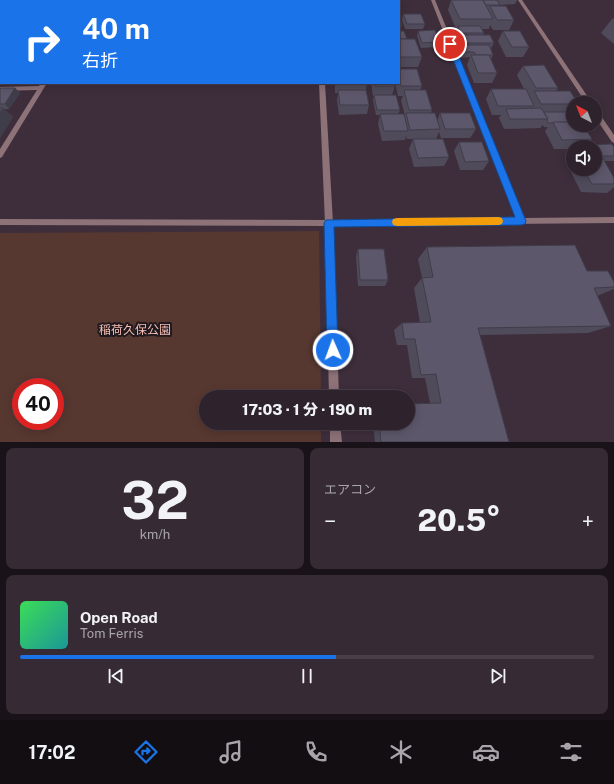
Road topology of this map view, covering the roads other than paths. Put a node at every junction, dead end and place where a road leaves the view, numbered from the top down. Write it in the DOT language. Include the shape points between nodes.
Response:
graph roads {
  1 [pos="433,0"];
  2 [pos="520,0"];
  3 [pos="322,84"];
  4 [pos="42,86"];
  5 [pos="0,88"];
  6 [pos="584,96"];
  7 [pos="602,122"];
  8 [pos="614,140"];
  9 [pos="0,155"];
  10 [pos="614,220"];
  11 [pos="521,221"];
  12 [pos="0,222"];
  13 [pos="329,223"];
  14 [pos="334,390"];
  15 [pos="335,430"];
  16 [pos="336,442"];
  1 -- 11 [label="street"];
  2 -- 6 [label="street"];
  3 -- 13 [label="street"];
  4 -- 5 [label="street"];
  4 -- 9 [label="street"];
  7 -- 8 [label="street"];
  10 -- 11 [label="street"];
  11 -- 13 [label="street"];
  12 -- 13 [label="street"];
  13 -- 14 [label="street"];
  15 -- 16 [label="street"];
}
